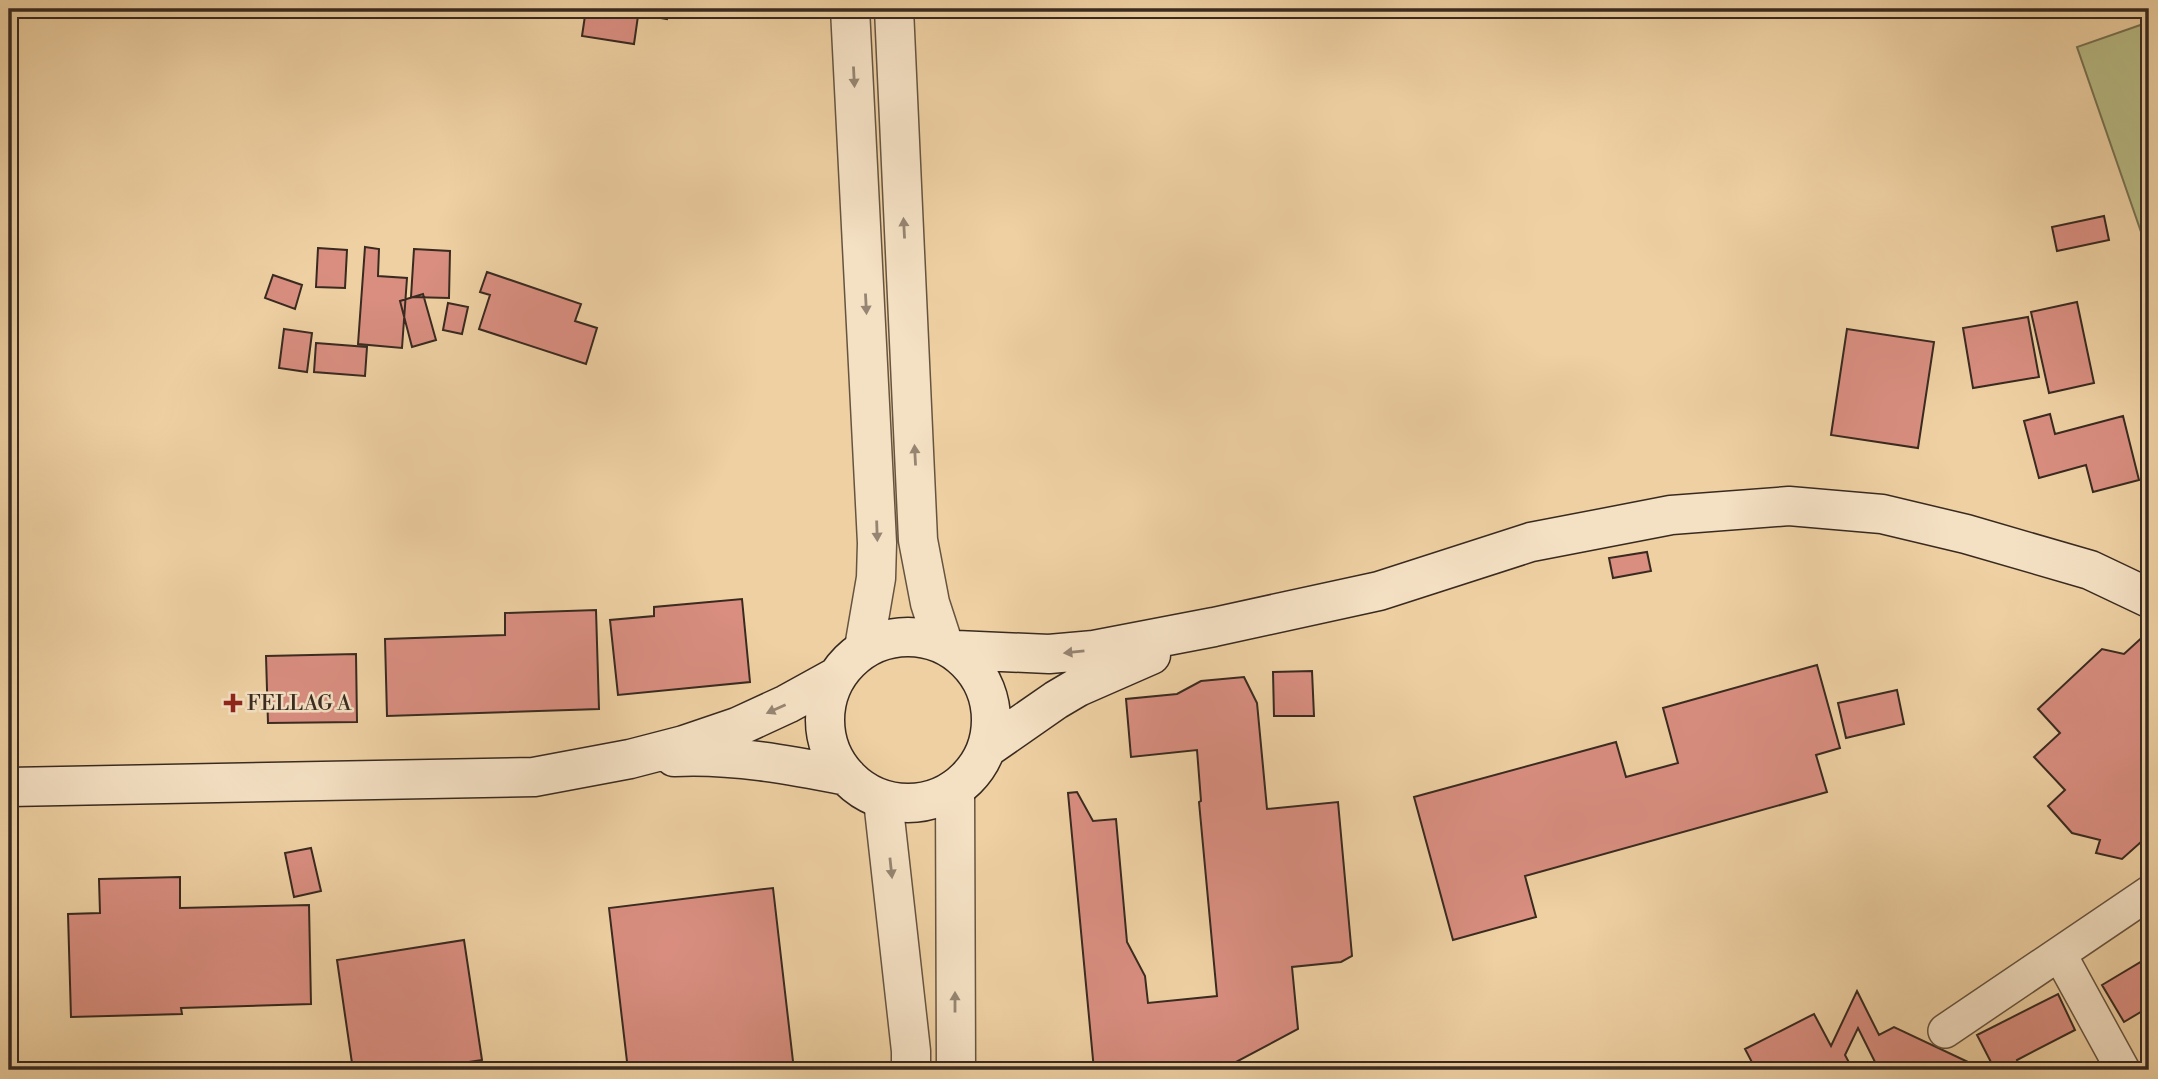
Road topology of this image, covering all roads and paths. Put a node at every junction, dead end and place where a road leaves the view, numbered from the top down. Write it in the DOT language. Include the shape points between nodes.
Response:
graph roads {
  1 [pos="850,9"];
  2 [pos="894,9"];
  3 [pos="2149,598"];
  4 [pos="1213,627"];
  5 [pos="950,647"];
  6 [pos="864,648"];
  7 [pos="836,677"];
  8 [pos="987,748"];
  9 [pos="630,759"];
  10 [pos="847,776"];
  11 [pos="9,787"];
  12 [pos="955,789"];
  13 [pos="883,800"];
  14 [pos="2149,893"];
  15 [pos="2060,955"];
  16 [pos="1945,1031"];
  17 [pos="911,1070"];
  18 [pos="956,1070"];
  19 [pos="2123,1070"];
  1 -- 6 [label="main road, one-way" via="877,543"];
  5 -- 2 [label="main road, one-way" via="930,603 918,540"];
  3 -- 4 [label="main road" via="2090,570 1966,534 1882,514 1789,506 1671,515 1531,541 1379,591"];
  4 -- 5 [label="main road, one-way" via="1069,653"];
  4 -- 8 [label="main road" via="1078,687"];
  5 -- 6 [label="main road" via="923,637 903,636"];
  5 -- 8 [label="main road" via="975,669 988,694 992,721"];
  6 -- 7 [label="main road"];
  7 -- 9 [label="main road, one-way" via="737,727"];
  7 -- 10 [label="main road" via="826,702 825,728 832,754"];
  8 -- 12 [label="main road" via="969,778"];
  9 -- 10 [label="main road" via="739,759"];
  9 -- 11 [label="main road" via="534,778"];
  10 -- 13 [label="main road" via="863,791"];
  12 -- 13 [label="main road" via="920,803"];
  18 -- 12 [label="main road, one-way"];
  13 -- 17 [label="main road, one-way"];
  14 -- 15 [label="street"];
  15 -- 16 [label="street"];
  15 -- 19 [label="street"];
}
